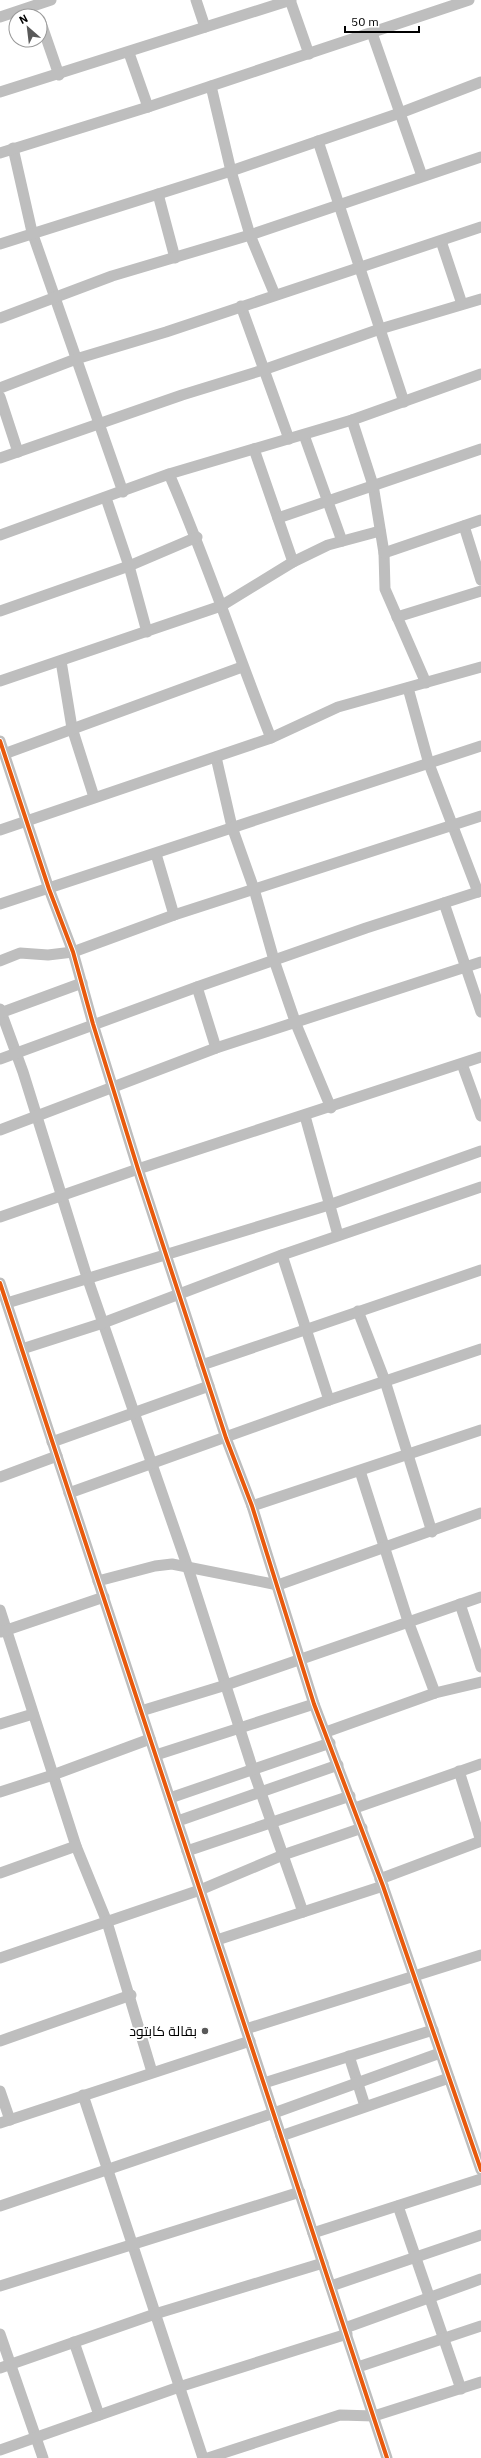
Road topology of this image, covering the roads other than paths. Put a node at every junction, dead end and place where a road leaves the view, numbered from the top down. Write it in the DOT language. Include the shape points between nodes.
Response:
graph roads {
  1 [pos="50,0"];
  2 [pos="196,0"];
  3 [pos="291,0"];
  4 [pos="469,0"];
  5 [pos="270,3"];
  6 [pos="35,5"];
  7 [pos="36,8"];
  8 [pos="0,17"];
  9 [pos="205,27"];
  10 [pos="372,33"];
  11 [pos="48,43"];
  12 [pos="130,53"];
  13 [pos="309,54"];
  14 [pos="59,74"];
  15 [pos="481,82"];
  16 [pos="211,86"];
  17 [pos="0,92"];
  18 [pos="148,107"];
  19 [pos="400,113"];
  20 [pos="318,141"];
  21 [pos="13,148"];
  22 [pos="0,153"];
  23 [pos="481,157"];
  24 [pos="231,171"];
  25 [pos="422,176"];
  26 [pos="158,194"];
  27 [pos="338,205"];
  28 [pos="481,227"];
  29 [pos="32,232"];
  30 [pos="250,235"];
  31 [pos="441,241"];
  32 [pos="0,244"];
  33 [pos="175,258"];
  34 [pos="360,268"];
  35 [pos="54,296"];
  36 [pos="275,296"];
  37 [pos="481,299"];
  38 [pos="462,304"];
  39 [pos="241,306"];
  40 [pos="0,318"];
  41 [pos="380,329"];
  42 [pos="76,359"];
  43 [pos="263,370"];
  44 [pos="481,374"];
  45 [pos="0,388"];
  46 [pos="0,397"];
  47 [pos="404,402"];
  48 [pos="352,420"];
  49 [pos="99,424"];
  50 [pos="304,435"];
  51 [pos="289,439"];
  52 [pos="254,449"];
  53 [pos="481,449"];
  54 [pos="18,452"];
  55 [pos="0,458"];
  56 [pos="169,474"];
  57 [pos="373,485"];
  58 [pos="123,492"];
  59 [pos="106,498"];
  60 [pos="327,502"];
  61 [pos="278,518"];
  62 [pos="481,520"];
  63 [pos="464,526"];
  64 [pos="380,531"];
  65 [pos="0,535"];
  66 [pos="197,537"];
  67 [pos="342,541"];
  68 [pos="384,553"];
  69 [pos="293,562"];
  70 [pos="128,566"];
  71 [pos="481,580"];
  72 [pos="481,591"];
  73 [pos="221,606"];
  74 [pos="0,610"];
  75 [pos="397,617"];
  76 [pos="146,632"];
  77 [pos="60,661"];
  78 [pos="242,667"];
  79 [pos="481,667"];
  80 [pos="0,681"];
  81 [pos="426,683"];
  82 [pos="408,688"];
  83 [pos="72,728"];
  84 [pos="271,738"];
  85 [pos="0,741"];
  86 [pos="481,746"];
  87 [pos="4,754"];
  88 [pos="216,757"];
  89 [pos="429,764"];
  90 [pos="94,797"];
  91 [pos="481,816"];
  92 [pos="27,820"];
  93 [pos="453,826"];
  94 [pos="232,827"];
  95 [pos="0,830"];
  96 [pos="156,854"];
  97 [pos="49,889"];
  98 [pos="254,889"];
  99 [pos="480,892"];
  100 [pos="444,903"];
  101 [pos="0,904"];
  102 [pos="174,915"];
  103 [pos="74,952"];
  104 [pos="274,960"];
  105 [pos="0,961"];
  106 [pos="481,962"];
  107 [pos="465,968"];
  108 [pos="82,983"];
  109 [pos="197,987"];
  110 [pos="0,1011"];
  111 [pos="481,1012"];
  112 [pos="93,1024"];
  113 [pos="296,1024"];
  114 [pos="216,1048"];
  115 [pos="17,1054"];
  116 [pos="481,1057"];
  117 [pos="0,1059"];
  118 [pos="462,1064"];
  119 [pos="113,1086"];
  120 [pos="331,1108"];
  121 [pos="36,1116"];
  122 [pos="305,1116"];
  123 [pos="481,1116"];
  124 [pos="0,1130"];
  125 [pos="481,1151"];
  126 [pos="138,1170"];
  127 [pos="481,1187"];
  128 [pos="62,1196"];
  129 [pos="329,1205"];
  130 [pos="0,1218"];
  131 [pos="338,1235"];
  132 [pos="168,1255"];
  133 [pos="282,1255"];
  134 [pos="481,1270"];
  135 [pos="87,1277"];
  136 [pos="0,1283"];
  137 [pos="181,1293"];
  138 [pos="7,1303"];
  139 [pos="358,1311"];
  140 [pos="5,1317"];
  141 [pos="103,1323"];
  142 [pos="307,1328"];
  143 [pos="22,1349"];
  144 [pos="481,1349"];
  145 [pos="202,1365"];
  146 [pos="385,1381"];
  147 [pos="209,1386"];
  148 [pos="329,1400"];
  149 [pos="134,1413"];
  150 [pos="481,1430"];
  151 [pos="226,1438"];
  152 [pos="52,1442"];
  153 [pos="408,1455"];
  154 [pos="57,1456"];
  155 [pos="152,1465"];
  156 [pos="360,1471"];
  157 [pos="0,1477"];
  158 [pos="69,1493"];
  159 [pos="252,1506"];
  160 [pos="481,1513"];
  161 [pos="432,1532"];
  162 [pos="385,1547"];
  163 [pos="188,1568"];
  164 [pos="98,1580"];
  165 [pos="278,1585"];
  166 [pos="481,1597"];
  167 [pos="104,1598"];
  168 [pos="460,1604"];
  169 [pos="0,1610"];
  170 [pos="408,1621"];
  171 [pos="4,1631"];
  172 [pos="300,1658"];
  173 [pos="481,1667"];
  174 [pos="481,1682"];
  175 [pos="226,1685"];
  176 [pos="435,1693"];
  177 [pos="314,1704"];
  178 [pos="141,1711"];
  179 [pos="34,1714"];
  180 [pos="0,1724"];
  181 [pos="240,1728"];
  182 [pos="326,1732"];
  183 [pos="150,1739"];
  184 [pos="330,1743"];
  185 [pos="156,1755"];
  186 [pos="481,1764"];
  187 [pos="338,1765"];
  188 [pos="253,1770"];
  189 [pos="459,1772"];
  190 [pos="53,1775"];
  191 [pos="0,1792"];
  192 [pos="261,1792"];
  193 [pos="350,1796"];
  194 [pos="170,1798"];
  195 [pos="354,1808"];
  196 [pos="178,1822"];
  197 [pos="271,1823"];
  198 [pos="362,1828"];
  199 [pos="481,1841"];
  200 [pos="76,1846"];
  201 [pos="187,1851"];
  202 [pos="283,1855"];
  203 [pos="0,1873"];
  204 [pos="382,1882"];
  205 [pos="200,1890"];
  206 [pos="303,1912"];
  207 [pos="107,1922"];
  208 [pos="217,1940"];
  209 [pos="481,1955"];
  210 [pos="0,1958"];
  211 [pos="412,1976"];
  212 [pos="131,1995"];
  213 [pos="246,2029"];
  214 [pos="433,2030"];
  215 [pos="0,2041"];
  216 [pos="250,2041"];
  217 [pos="440,2053"];
  218 [pos="349,2056"];
  219 [pos="152,2072"];
  220 [pos="449,2078"];
  221 [pos="264,2082"];
  222 [pos="357,2083"];
  223 [pos="0,2090"];
  224 [pos="83,2095"];
  225 [pos="365,2106"];
  226 [pos="274,2113"];
  227 [pos="5,2121"];
  228 [pos="281,2136"];
  229 [pos="108,2169"];
  230 [pos="481,2170"];
  231 [pos="481,2179"];
  232 [pos="300,2192"];
  233 [pos="0,2206"];
  234 [pos="398,2206"];
  235 [pos="313,2233"];
  236 [pos="481,2235"];
  237 [pos="132,2244"];
  238 [pos="416,2258"];
  239 [pos="323,2263"];
  240 [pos="481,2279"];
  241 [pos="0,2286"];
  242 [pos="331,2286"];
  243 [pos="430,2298"];
  244 [pos="154,2314"];
  245 [pos="481,2326"];
  246 [pos="346,2331"];
  247 [pos="0,2334"];
  248 [pos="444,2339"];
  249 [pos="74,2342"];
  250 [pos="5,2366"];
  251 [pos="358,2368"];
  252 [pos="481,2382"];
  253 [pos="179,2386"];
  254 [pos="461,2389"];
  255 [pos="99,2415"];
  256 [pos="374,2416"];
  257 [pos="36,2438"];
  258 [pos="0,2450"];
  259 [pos="43,2458"];
  260 [pos="203,2458"];
  261 [pos="208,2458"];
  262 [pos="387,2458"];
  1 -- 6 [label="street"];
  2 -- 9 [label="street"];
  3 -- 5 [label="street"];
  3 -- 13 [label="street"];
  4 -- 10 [label="street"];
  5 -- 9 [label="street"];
  6 -- 7 [label="street"];
  6 -- 8 [label="street"];
  9 -- 12 [label="street"];
  10 -- 13 [label="street"];
  10 -- 19 [label="street"];
  11 -- 14 [label="street"];
  12 -- 14 [label="street"];
  12 -- 18 [label="street"];
  13 -- 16 [label="street"];
  14 -- 17 [label="street"];
  15 -- 19 [label="street"];
  16 -- 18 [label="street"];
  16 -- 24 [label="street"];
  18 -- 21 [label="street"];
  19 -- 20 [label="street"];
  19 -- 25 [label="street"];
  20 -- 24 [label="street"];
  20 -- 27 [label="street"];
  21 -- 22 [label="street"];
  21 -- 29 [label="street"];
  23 -- 25 [label="street"];
  24 -- 26 [label="street"];
  24 -- 30 [label="street"];
  25 -- 27 [label="street"];
  26 -- 29 [label="street"];
  26 -- 33 [label="street"];
  27 -- 30 [label="street"];
  27 -- 34 [label="street"];
  28 -- 31 [label="street"];
  29 -- 32 [label="street"];
  29 -- 35 [label="street"];
  30 -- 33 [label="street"];
  30 -- 36 [label="street"];
  31 -- 34 [label="street"];
  31 -- 38 [label="street"];
  33 -- 35 [label="street"];
  34 -- 36 [label="street"];
  34 -- 41 [label="street"];
  35 -- 40 [label="street"];
  35 -- 42 [label="street"];
  36 -- 39 [label="street"];
  37 -- 38 [label="street"];
  38 -- 41 [label="street"];
  39 -- 42 [label="street"];
  39 -- 43 [label="street"];
  41 -- 43 [label="street"];
  41 -- 47 [label="street"];
  42 -- 45 [label="street"];
  42 -- 49 [label="street"];
  43 -- 49 [label="street"];
  43 -- 51 [label="street"];
  44 -- 47 [label="street"];
  46 -- 54 [label="street"];
  47 -- 48 [label="street"];
  48 -- 50 [label="street"];
  48 -- 57 [label="street"];
  49 -- 54 [label="street"];
  49 -- 58 [label="street"];
  50 -- 51 [label="street"];
  50 -- 60 [label="street"];
  51 -- 52 [label="street"];
  52 -- 56 [label="street"];
  52 -- 61 [label="street"];
  53 -- 57 [label="street"];
  54 -- 55 [label="street"];
  56 -- 58 [label="street"];
  56 -- 66 [label="street"];
  57 -- 60 [label="street"];
  57 -- 64 [label="street"];
  58 -- 59 [label="street"];
  59 -- 65 [label="street"];
  59 -- 70 [label="street"];
  60 -- 61 [label="street"];
  60 -- 67 [label="street"];
  61 -- 69 [label="street"];
  62 -- 63 [label="street"];
  63 -- 68 [label="street"];
  63 -- 71 [label="street"];
  64 -- 67 [label="street"];
  64 -- 68 [label="street"];
  66 -- 70 [label="street"];
  66 -- 73 [label="street"];
  67 -- 69 [label="street"];
  68 -- 75 [label="street" via="385,589"];
  69 -- 73 [label="street"];
  70 -- 74 [label="street"];
  70 -- 76 [label="street"];
  72 -- 75 [label="street"];
  73 -- 76 [label="street"];
  73 -- 78 [label="street"];
  75 -- 81 [label="street"];
  76 -- 77 [label="street"];
  77 -- 80 [label="street"];
  77 -- 83 [label="street"];
  78 -- 83 [label="street"];
  78 -- 84 [label="street"];
  79 -- 81 [label="street"];
  81 -- 82 [label="street"];
  82 -- 84 [label="street" via="338,707"];
  82 -- 89 [label="street"];
  83 -- 87 [label="street"];
  83 -- 90 [label="street"];
  84 -- 88 [label="street"];
  85 -- 87 [label="street"];
  86 -- 89 [label="street"];
  87 -- 92 [label="street"];
  88 -- 90 [label="street"];
  88 -- 94 [label="street"];
  89 -- 93 [label="street"];
  89 -- 94 [label="street"];
  90 -- 92 [label="street"];
  91 -- 93 [label="street"];
  92 -- 95 [label="street"];
  92 -- 97 [label="street"];
  93 -- 98 [label="street"];
  93 -- 99 [label="street"];
  94 -- 96 [label="street"];
  94 -- 98 [label="street"];
  96 -- 97 [label="street"];
  96 -- 102 [label="street"];
  97 -- 101 [label="street"];
  97 -- 103 [label="street"];
  98 -- 102 [label="street"];
  98 -- 104 [label="street"];
  99 -- 100 [label="street"];
  100 -- 104 [label="street"];
  100 -- 107 [label="street"];
  102 -- 103 [label="street"];
  103 -- 105 [label="street" via="48,955 20,953"];
  103 -- 108 [label="street"];
  104 -- 109 [label="street"];
  104 -- 113 [label="street"];
  106 -- 107 [label="street"];
  107 -- 111 [label="street"];
  107 -- 113 [label="street"];
  108 -- 110 [label="street"];
  108 -- 112 [label="street"];
  109 -- 112 [label="street"];
  109 -- 114 [label="street"];
  110 -- 115 [label="street"];
  112 -- 115 [label="street"];
  112 -- 119 [label="street"];
  113 -- 114 [label="street"];
  113 -- 120 [label="street"];
  114 -- 119 [label="street"];
  115 -- 117 [label="street"];
  115 -- 121 [label="street"];
  116 -- 118 [label="street"];
  118 -- 120 [label="street"];
  118 -- 123 [label="street"];
  119 -- 121 [label="street"];
  119 -- 126 [label="street"];
  120 -- 122 [label="street"];
  121 -- 124 [label="street"];
  121 -- 128 [label="street"];
  122 -- 126 [label="street"];
  122 -- 129 [label="street"];
  125 -- 129 [label="street"];
  126 -- 128 [label="street"];
  126 -- 132 [label="street"];
  127 -- 131 [label="street"];
  128 -- 130 [label="street"];
  128 -- 135 [label="street"];
  129 -- 131 [label="street"];
  129 -- 132 [label="street"];
  131 -- 133 [label="street"];
  132 -- 135 [label="street"];
  132 -- 137 [label="street"];
  133 -- 137 [label="street"];
  133 -- 142 [label="street"];
  134 -- 139 [label="street"];
  135 -- 138 [label="street"];
  135 -- 141 [label="street"];
  136 -- 138 [label="street"];
  137 -- 141 [label="street"];
  137 -- 145 [label="street"];
  138 -- 140 [label="street"];
  139 -- 142 [label="street"];
  139 -- 146 [label="street"];
  140 -- 143 [label="street"];
  141 -- 143 [label="street"];
  141 -- 149 [label="street"];
  142 -- 145 [label="street"];
  142 -- 148 [label="street"];
  143 -- 152 [label="street"];
  144 -- 146 [label="street"];
  145 -- 147 [label="street"];
  146 -- 148 [label="street"];
  146 -- 153 [label="street"];
  147 -- 149 [label="street"];
  147 -- 151 [label="street"];
  148 -- 151 [label="street"];
  149 -- 152 [label="street"];
  149 -- 155 [label="street"];
  150 -- 153 [label="street"];
  151 -- 155 [label="street"];
  151 -- 159 [label="street"];
  152 -- 154 [label="street"];
  153 -- 156 [label="street"];
  153 -- 161 [label="street"];
  154 -- 157 [label="street"];
  154 -- 158 [label="street"];
  155 -- 158 [label="street"];
  155 -- 163 [label="street"];
  156 -- 159 [label="street"];
  156 -- 162 [label="street"];
  158 -- 164 [label="street"];
  159 -- 165 [label="street"];
  160 -- 161 [label="street"];
  161 -- 162 [label="street"];
  162 -- 165 [label="street"];
  162 -- 170 [label="street"];
  163 -- 164 [label="street" via="163,1564"];
  163 -- 165 [label="street"];
  163 -- 175 [label="street"];
  164 -- 167 [label="street"];
  165 -- 172 [label="street"];
  166 -- 168 [label="street"];
  167 -- 171 [label="street"];
  167 -- 178 [label="street"];
  168 -- 170 [label="street"];
  168 -- 173 [label="street"];
  169 -- 171 [label="street"];
  170 -- 172 [label="street"];
  170 -- 176 [label="street"];
  171 -- 179 [label="street"];
  172 -- 175 [label="street"];
  172 -- 177 [label="street"];
  174 -- 176 [label="street"];
  175 -- 178 [label="street"];
  175 -- 181 [label="street"];
  176 -- 182 [label="street"];
  177 -- 181 [label="street"];
  177 -- 182 [label="street"];
  178 -- 183 [label="street"];
  179 -- 180 [label="street"];
  179 -- 190 [label="street"];
  181 -- 185 [label="street"];
  181 -- 188 [label="street"];
  182 -- 184 [label="street"];
  183 -- 185 [label="street"];
  183 -- 190 [label="street"];
  184 -- 187 [label="street"];
  184 -- 188 [label="street"];
  185 -- 194 [label="street"];
  186 -- 189 [label="street"];
  187 -- 192 [label="street"];
  187 -- 193 [label="street"];
  188 -- 192 [label="street"];
  188 -- 194 [label="street"];
  189 -- 195 [label="street"];
  189 -- 199 [label="street"];
  190 -- 191 [label="street"];
  190 -- 200 [label="street"];
  192 -- 196 [label="street"];
  192 -- 197 [label="street"];
  193 -- 195 [label="street"];
  193 -- 197 [label="street"];
  194 -- 196 [label="street"];
  195 -- 198 [label="street"];
  196 -- 201 [label="street"];
  197 -- 201 [label="street"];
  197 -- 202 [label="street"];
  198 -- 202 [label="street"];
  198 -- 204 [label="street"];
  199 -- 204 [label="street"];
  200 -- 203 [label="street"];
  200 -- 207 [label="street"];
  201 -- 205 [label="street"];
  202 -- 205 [label="street"];
  202 -- 206 [label="street"];
  204 -- 206 [label="street"];
  204 -- 211 [label="street"];
  205 -- 207 [label="street"];
  205 -- 208 [label="street"];
  206 -- 208 [label="street"];
  207 -- 210 [label="street"];
  207 -- 212 [label="street"];
  208 -- 213 [label="street"];
  209 -- 211 [label="street"];
  211 -- 213 [label="street"];
  211 -- 214 [label="street"];
  212 -- 215 [label="street"];
  212 -- 219 [label="street"];
  213 -- 216 [label="street"];
  214 -- 217 [label="street"];
  214 -- 218 [label="street"];
  216 -- 219 [label="street"];
  216 -- 221 [label="street"];
  217 -- 220 [label="street"];
  217 -- 222 [label="street"];
  218 -- 221 [label="street"];
  218 -- 222 [label="street"];
  219 -- 224 [label="street"];
  220 -- 225 [label="street"];
  220 -- 230 [label="street"];
  221 -- 226 [label="street"];
  222 -- 225 [label="street"];
  222 -- 226 [label="street"];
  223 -- 227 [label="street"];
  224 -- 227 [label="street"];
  224 -- 229 [label="street"];
  225 -- 228 [label="street"];
  226 -- 228 [label="street"];
  226 -- 229 [label="street"];
  228 -- 232 [label="street"];
  229 -- 233 [label="street"];
  229 -- 237 [label="street"];
  231 -- 234 [label="street"];
  232 -- 235 [label="street"];
  232 -- 237 [label="street"];
  234 -- 235 [label="street"];
  234 -- 238 [label="street"];
  235 -- 239 [label="street"];
  236 -- 238 [label="street"];
  237 -- 241 [label="street"];
  237 -- 244 [label="street"];
  238 -- 242 [label="street"];
  238 -- 243 [label="street"];
  239 -- 242 [label="street"];
  239 -- 244 [label="street"];
  240 -- 243 [label="street"];
  242 -- 246 [label="street"];
  243 -- 246 [label="street"];
  243 -- 248 [label="street"];
  244 -- 249 [label="street"];
  244 -- 253 [label="street"];
  245 -- 248 [label="street"];
  246 -- 251 [label="street"];
  246 -- 253 [label="street"];
  247 -- 250 [label="street"];
  248 -- 251 [label="street"];
  248 -- 254 [label="street"];
  249 -- 250 [label="street"];
  249 -- 255 [label="street"];
  250 -- 257 [label="street"];
  251 -- 256 [label="street"];
  252 -- 254 [label="street"];
  253 -- 255 [label="street"];
  253 -- 260 [label="street"];
  254 -- 256 [label="street"];
  255 -- 257 [label="street"];
  256 -- 261 [label="street" via="340,2415"];
  256 -- 262 [label="street"];
  257 -- 258 [label="street"];
  257 -- 259 [label="street"];
}
